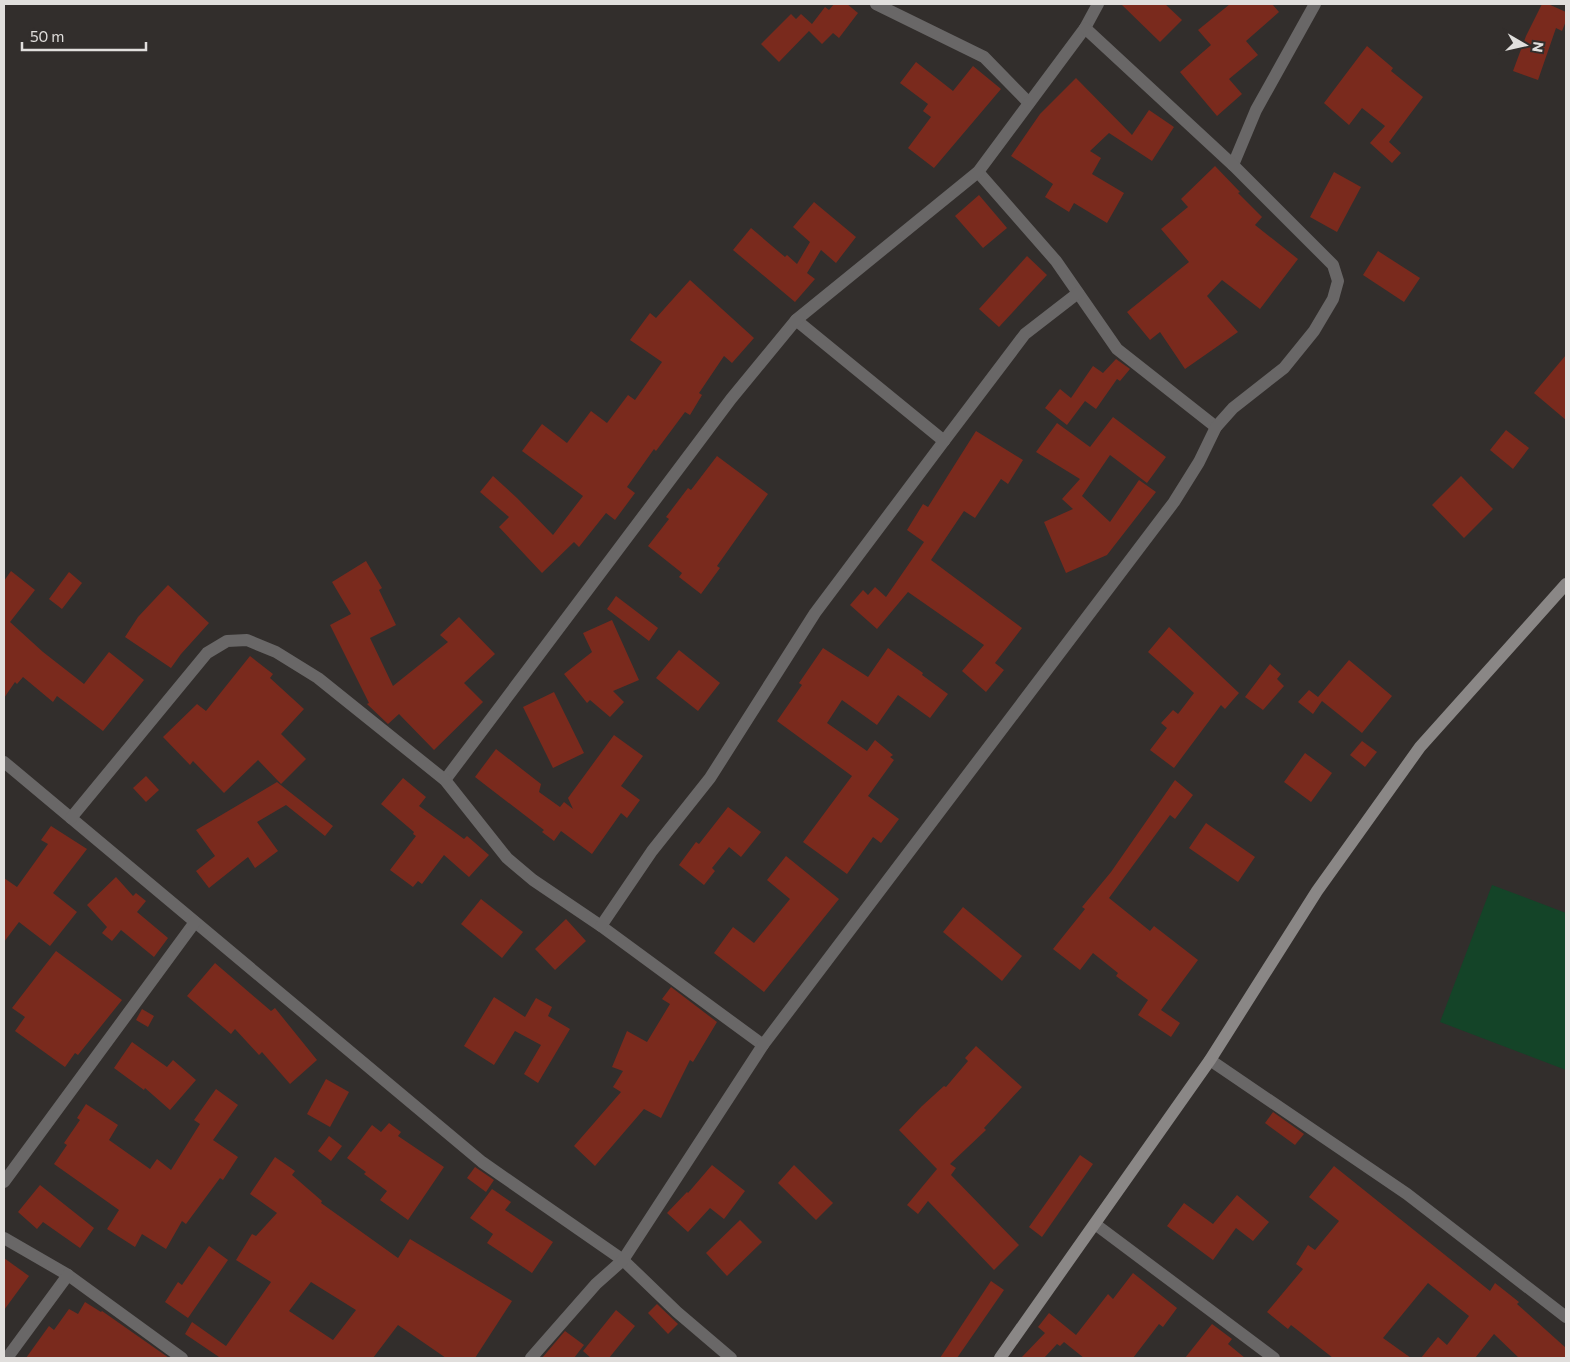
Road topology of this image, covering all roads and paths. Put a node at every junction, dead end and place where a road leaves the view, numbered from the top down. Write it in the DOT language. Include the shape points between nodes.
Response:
graph roads {
  1 [pos="876,4"];
  2 [pos="1098,4"];
  3 [pos="1315,4"];
  4 [pos="1085,28"];
  5 [pos="1029,103"];
  6 [pos="1233,166"];
  7 [pos="978,172"];
  8 [pos="1078,293"];
  9 [pos="796,320"];
  10 [pos="1216,427"];
  11 [pos="944,441"];
  12 [pos="1566,584"];
  13 [pos="4,762"];
  14 [pos="444,780"];
  15 [pos="71,818"];
  16 [pos="195,922"];
  17 [pos="601,926"];
  18 [pos="763,1045"];
  19 [pos="1210,1060"];
  20 [pos="4,1182"];
  21 [pos="1095,1224"];
  22 [pos="4,1238"];
  23 [pos="623,1260"];
  24 [pos="68,1275"];
  25 [pos="1566,1318"];
  26 [pos="7,1358"];
  27 [pos="182,1358"];
  28 [pos="531,1358"];
  29 [pos="731,1358"];
  30 [pos="1000,1358"];
  31 [pos="1274,1358"];
  1 -- 5 [label="street" via="984,57"];
  2 -- 4 [label="street"];
  3 -- 6 [label="street" via="1256,110"];
  4 -- 5 [label="street"];
  4 -- 6 [label="street"];
  5 -- 7 [label="street"];
  6 -- 10 [label="street" via="1333,265 1338,281 1334,298 1290,361 1233,408"];
  7 -- 8 [label="street" via="1056,261"];
  7 -- 9 [label="street"];
  8 -- 10 [label="street" via="1117,349"];
  8 -- 11 [label="street" via="1025,334"];
  9 -- 11 [label="street"];
  9 -- 14 [label="street" via="731,399"];
  10 -- 18 [label="street" via="1174,502"];
  11 -- 17 [label="street" via="815,613 710,778 652,851"];
  12 -- 19 [label="street" via="1420,747 1316,891"];
  13 -- 15 [label="street"];
  14 -- 15 [label="street" via="318,678 247,640 227,641 207,653"];
  14 -- 17 [label="street" via="507,858 533,880"];
  15 -- 16 [label="street"];
  16 -- 20 [label="street"];
  16 -- 23 [label="street" via="482,1162"];
  17 -- 18 [label="street"];
  18 -- 23 [label="street"];
  19 -- 21 [label="street"];
  19 -- 25 [label="street" via="1406,1194"];
  21 -- 30 [label="street"];
  21 -- 31 [label="street"];
  22 -- 24 [label="street"];
  23 -- 28 [label="street" via="596,1284"];
  23 -- 29 [label="street"];
  24 -- 26 [label="street"];
  24 -- 27 [label="street"];
}
